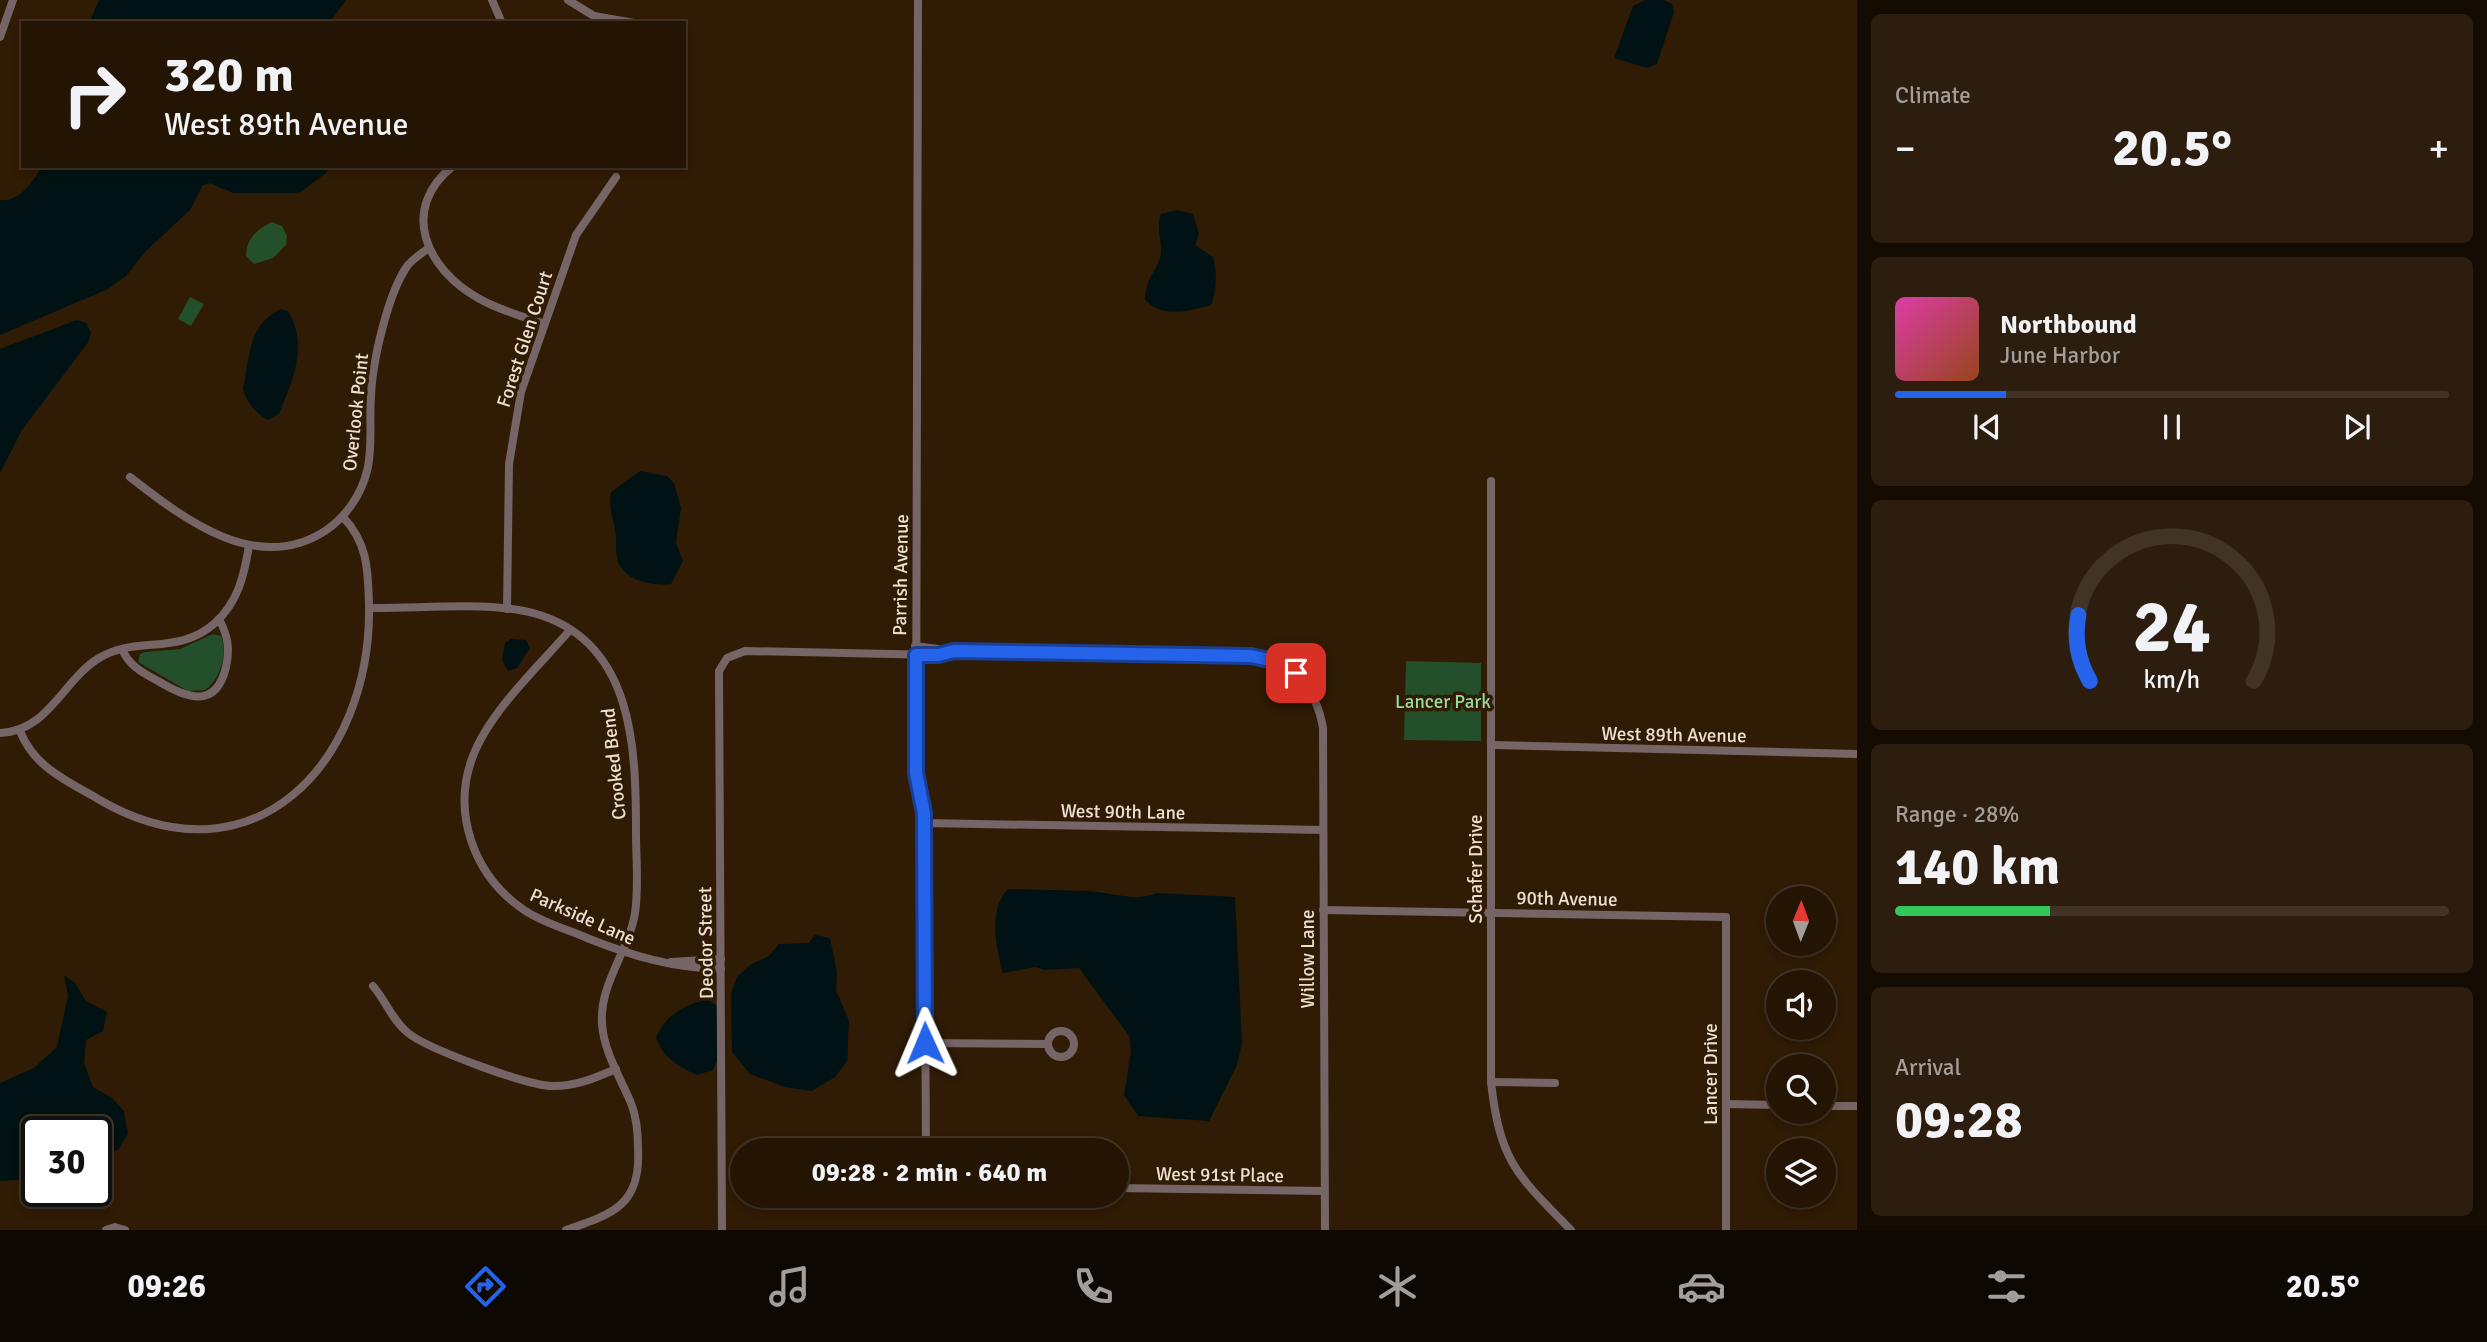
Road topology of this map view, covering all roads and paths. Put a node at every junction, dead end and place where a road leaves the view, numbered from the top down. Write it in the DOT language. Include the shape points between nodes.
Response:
graph roads {
  1 [pos="13,0"];
  2 [pos="492,0"];
  3 [pos="568,0"];
  4 [pos="918,0"];
  5 [pos="501,21"];
  6 [pos="623,21"];
  7 [pos="0,37"];
  8 [pos="451,168"];
  9 [pos="616,177"];
  10 [pos="429,248"];
  11 [pos="544,324"];
  12 [pos="130,477"];
  13 [pos="1491,481"];
  14 [pos="343,517"];
  15 [pos="249,546"];
  16 [pos="369,608"];
  17 [pos="507,609"];
  18 [pos="219,619"];
  19 [pos="570,630"];
  20 [pos="122,649"];
  21 [pos="916,651"];
  22 [pos="20,731"];
  23 [pos="0,733"];
  24 [pos="1491,745"];
  25 [pos="1857,754"];
  26 [pos="923,823"];
  27 [pos="1323,830"];
  28 [pos="1323,911"];
  29 [pos="1490,913"];
  30 [pos="1726,917"];
  31 [pos="622,952"];
  32 [pos="721,959"];
  33 [pos="668,962"];
  34 [pos="721,969"];
  35 [pos="373,986"];
  36 [pos="925,1043"];
  37 [pos="1048,1044"];
  38 [pos="616,1069"];
  39 [pos="1491,1082"];
  40 [pos="1555,1083"];
  41 [pos="1726,1104"];
  42 [pos="1766,1105"];
  43 [pos="1836,1105"];
  44 [pos="1857,1106"];
  45 [pos="926,1138"];
  46 [pos="1129,1188"];
  47 [pos="1324,1191"];
  48 [pos="1564,1228"];
  49 [pos="106,1230"];
  50 [pos="125,1230"];
  51 [pos="566,1230"];
  52 [pos="722,1230"];
  53 [pos="1325,1230"];
  54 [pos="1726,1230"];
  1 -- 7 [label="street"];
  2 -- 5 [label="street"];
  3 -- 6 [label="street" via="594,16"];
  4 -- 21 [label="street, Parrish Avenue"];
  8 -- 10 [label="street" via="434,184 427,199 423,225"];
  9 -- 11 [label="street, Forest Glen Court" via="580,227"];
  10 -- 11 [label="street" via="465,290"];
  10 -- 14 [label="street, Overlook Point" via="405,269 383,328 372,383 367,473"];
  11 -- 17 [label="street, Forest Glen Court" via="521,391 512,439"];
  12 -- 15 [label="street, Overlook Point" via="200,525"];
  13 -- 24 [label="street, Schafer Drive"];
  14 -- 15 [label="street, Overlook Point" via="295,545"];
  14 -- 16 [label="street" via="365,552"];
  15 -- 18 [label="street" via="241,586"];
  16 -- 17 [label="street, Crooked Bend"];
  16 -- 22 [label="street" via="366,664 330,756 297,792 244,821 191,829 127,815 42,765"];
  17 -- 19 [label="street, Crooked Bend" via="541,616"];
  18 -- 20 [label="street" via="182,642"];
  18 -- 20 [label="street" via="229,645 225,671 214,690 201,697 181,694 137,669"];
  19 -- 31 [label="street, Crooked Bend" via="610,671 629,727 636,801 636,899 634,921"];
  19 -- 31 [label="street, Parkside Lane" via="481,738 466,780 466,822 484,870 512,901 541,919"];
  20 -- 22 [label="street" via="89,666 41,719"];
  21 -- 26 [label="street, Parrish Avenue" via="916,773"];
  21 -- 27 [label="street, Willow Lane" via="938,655 954,651 1251,656 1274,661 1296,673 1320,709"];
  21 -- 32 [label="street, Deodor Street" via="745,651 727,657 719,671 718,687"];
  22 -- 23 [label="street"];
  24 -- 25 [label="street, West 89th Avenue"];
  24 -- 29 [label="street, Schafer Drive"];
  26 -- 27 [label="street, West 90th Lane"];
  26 -- 36 [label="street, Parrish Avenue"];
  27 -- 28 [label="street, Willow Lane"];
  28 -- 29 [label="street, 90th Avenue"];
  28 -- 47 [label="street, Willow Lane"];
  29 -- 30 [label="street, 90th Avenue"];
  29 -- 39 [label="street, Schafer Drive"];
  30 -- 41 [label="street, Lancer Drive"];
  31 -- 33 [label="street, Parkside Lane"];
  31 -- 38 [label="street, Crooked Bend" via="602,1017 604,1040"];
  32 -- 33 [label="street, Parkside Lane"];
  32 -- 34 [label="street, Deodor Street"];
  33 -- 34 [label="street, Parkside Lane"];
  34 -- 52 [label="street, Deodor Street"];
  35 -- 38 [label="street" via="412,1035 525,1081 569,1086"];
  36 -- 37 [label="street"];
  36 -- 45 [label="street, Parrish Avenue"];
  38 -- 51 [label="street, Crooked Bend" via="637,1126 638,1176 627,1201 614,1211"];
  39 -- 40 [label="street"];
  39 -- 48 [label="street, Schafer Drive" via="1496,1122 1507,1156"];
  41 -- 42 [label="street"];
  41 -- 54 [label="street, Lancer Drive"];
  43 -- 44 [label="street"];
  46 -- 47 [label="street, West 91st Place"];
  47 -- 53 [label="street, Willow Lane"];
  49 -- 50 [label="street"];
}
